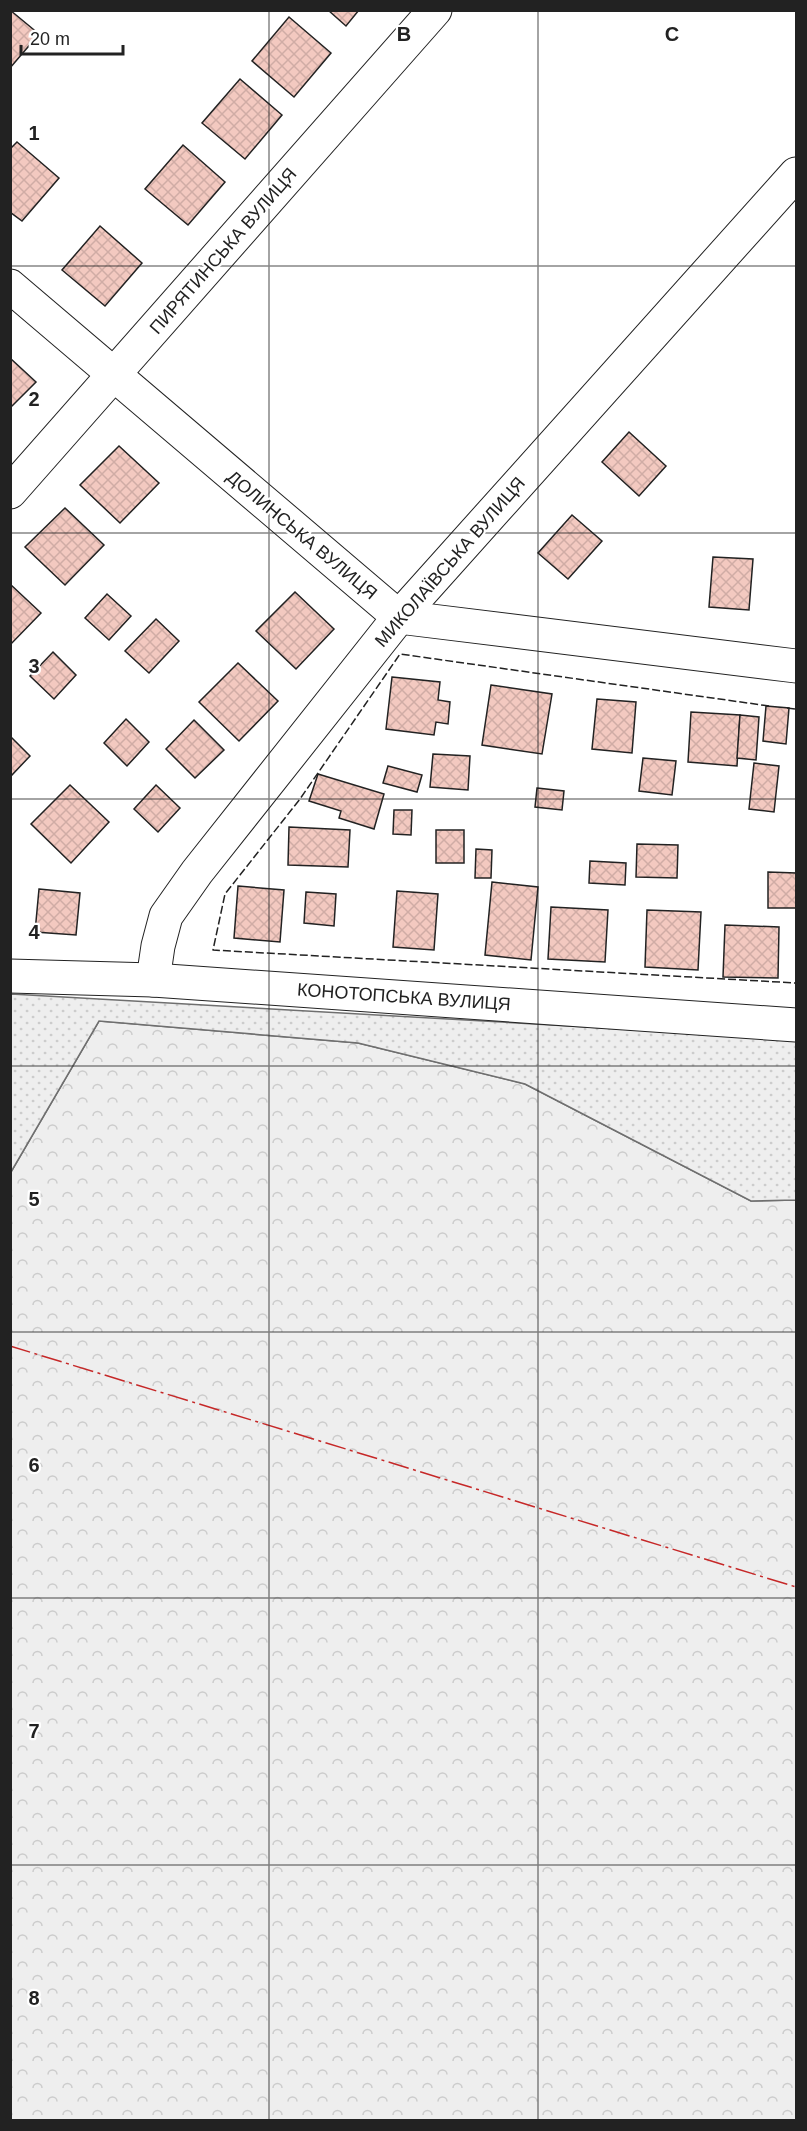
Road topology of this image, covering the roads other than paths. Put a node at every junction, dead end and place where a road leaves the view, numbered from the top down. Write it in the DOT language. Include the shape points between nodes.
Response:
graph roads {
  1 [pos="435,10"];
  2 [pos="796,174"];
  3 [pos="10,286"];
  4 [pos="113,375"];
  5 [pos="10,492"];
  6 [pos="399,617"];
  7 [pos="796,666"];
  8 [pos="10,976"];
  9 [pos="153,980"];
  10 [pos="796,1024"];
  1 -- 4 [label="street, ПИРЯТИНСЬКА ВУЛИЦЯ"];
  2 -- 6 [label="street, МИКОЛАЇВСЬКА ВУЛИЦЯ"];
  3 -- 4 [label="street, ДОЛИНСЬКА ВУЛИЦЯ"];
  4 -- 5 [label="street, ПИРЯТИНСЬКА ВУЛИЦЯ"];
  4 -- 6 [label="street, ДОЛИНСЬКА ВУЛИЦЯ"];
  6 -- 7 [label="street"];
  6 -- 9 [label="street, МИКОЛАЇВСЬКА ВУЛИЦЯ" via="166,916"];
  8 -- 9 [label="street, КОНОТОПСЬКА ВУЛИЦЯ"];
  9 -- 10 [label="street, КОНОТОПСЬКА ВУЛИЦЯ"];
}
